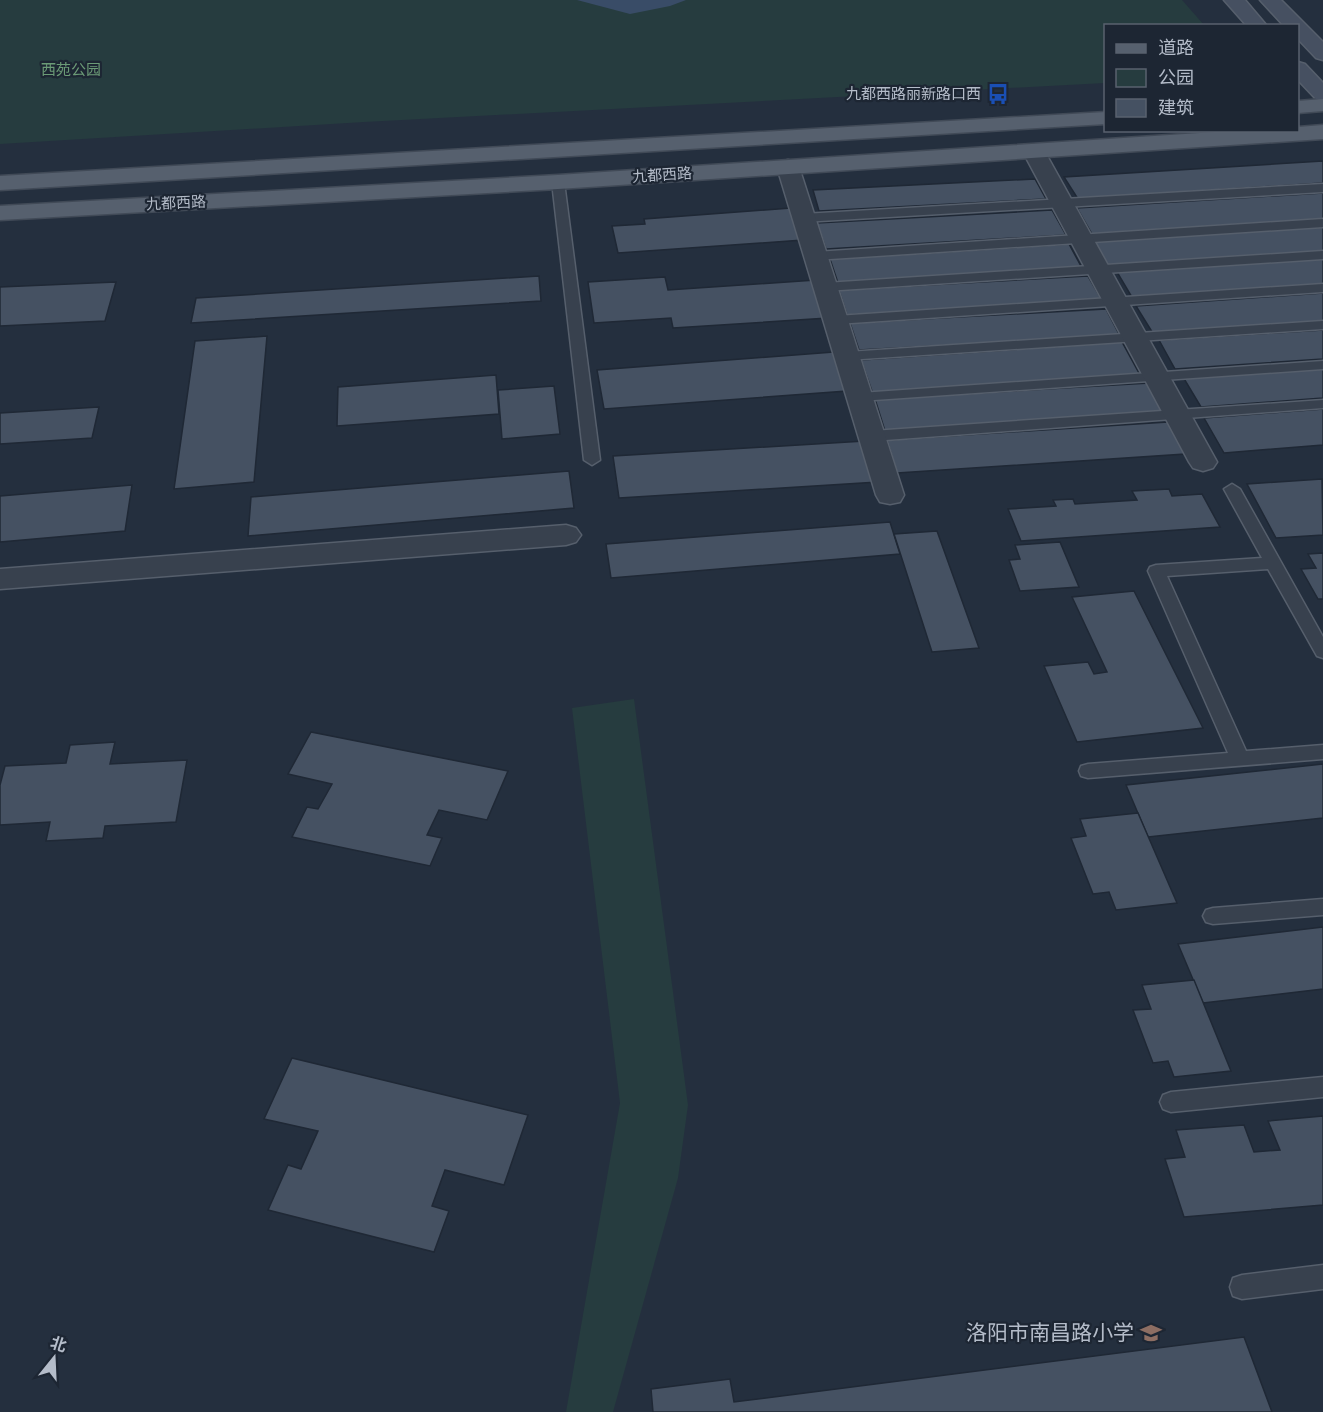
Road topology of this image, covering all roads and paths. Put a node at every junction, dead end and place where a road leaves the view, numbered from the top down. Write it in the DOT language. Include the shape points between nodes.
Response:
graph roads {
  1 [pos="1234,0"];
  2 [pos="1270,0"];
  3 [pos="1256,24"];
  4 [pos="1293,24"];
  5 [pos="1299,30"];
  6 [pos="1323,54"];
  7 [pos="1299,69"];
  8 [pos="1323,95"];
  9 [pos="1323,105"];
  10 [pos="1299,106"];
  11 [pos="1104,118"];
  12 [pos="1323,132"];
  13 [pos="1034,152"];
  14 [pos="788,167"];
  15 [pos="558,182"];
  16 [pos="0,183"];
  17 [pos="1323,188"];
  18 [pos="1062,203"];
  19 [pos="0,213"];
  20 [pos="803,218"];
  21 [pos="1323,223"];
  22 [pos="1082,238"];
  23 [pos="1323,255"];
  24 [pos="815,256"];
  25 [pos="1098,270"];
  26 [pos="825,287"];
  27 [pos="1323,288"];
  28 [pos="1116,302"];
  29 [pos="836,320"];
  30 [pos="1323,325"];
  31 [pos="1135,337"];
  32 [pos="847,356"];
  33 [pos="1323,365"];
  34 [pos="1157,377"];
  35 [pos="860,397"];
  36 [pos="1323,404"];
  37 [pos="1177,414"];
  38 [pos="872,436"];
  39 [pos="591,460"];
  40 [pos="1203,462"];
  41 [pos="1232,489"];
  42 [pos="890,495"];
  43 [pos="566,535"];
  44 [pos="1273,563"];
  45 [pos="0,579"];
  46 [pos="1323,652"];
  47 [pos="1323,752"];
  48 [pos="1240,758"];
  49 [pos="1088,771"];
  50 [pos="1323,907"];
  51 [pos="1213,916"];
  52 [pos="1323,1087"];
  53 [pos="1171,1102"];
  54 [pos="1323,1277"];
  55 [pos="1242,1287"];
  1 -- 3 [label="main road"];
  2 -- 4 [label="main road"];
  5 -- 6 [label="main road"];
  7 -- 8 [label="main road"];
  9 -- 10 [label="main road"];
  11 -- 16 [label="main road, 九都西路"];
  12 -- 13 [label="main road, 九都西路"];
  13 -- 14 [label="main road, 九都西路"];
  13 -- 18 [label="street"];
  14 -- 15 [label="main road, 九都西路"];
  14 -- 20 [label="street"];
  15 -- 19 [label="main road, 九都西路"];
  15 -- 39 [label="lane"];
  17 -- 18 [label="lane"];
  18 -- 20 [label="lane"];
  18 -- 22 [label="street"];
  20 -- 24 [label="street"];
  21 -- 22 [label="lane"];
  22 -- 24 [label="lane"];
  22 -- 25 [label="street"];
  23 -- 25 [label="lane"];
  24 -- 26 [label="street"];
  25 -- 26 [label="lane"];
  25 -- 28 [label="street"];
  26 -- 29 [label="street"];
  27 -- 28 [label="lane"];
  28 -- 29 [label="lane"];
  28 -- 31 [label="street"];
  29 -- 32 [label="street"];
  30 -- 31 [label="lane"];
  31 -- 32 [label="lane"];
  31 -- 34 [label="street"];
  32 -- 35 [label="street"];
  33 -- 34 [label="lane"];
  34 -- 35 [label="lane"];
  34 -- 37 [label="street"];
  35 -- 38 [label="street"];
  36 -- 37 [label="lane"];
  37 -- 38 [label="lane"];
  37 -- 40 [label="street"];
  38 -- 42 [label="street"];
  41 -- 44 [label="lane"];
  43 -- 45 [label="street"];
  44 -- 46 [label="lane"];
  44 -- 48 [label="lane" via="1156,571"];
  47 -- 48 [label="lane"];
  48 -- 49 [label="lane"];
  50 -- 51 [label="lane"];
  52 -- 53 [label="lane"];
  54 -- 55 [label="lane"];
}
